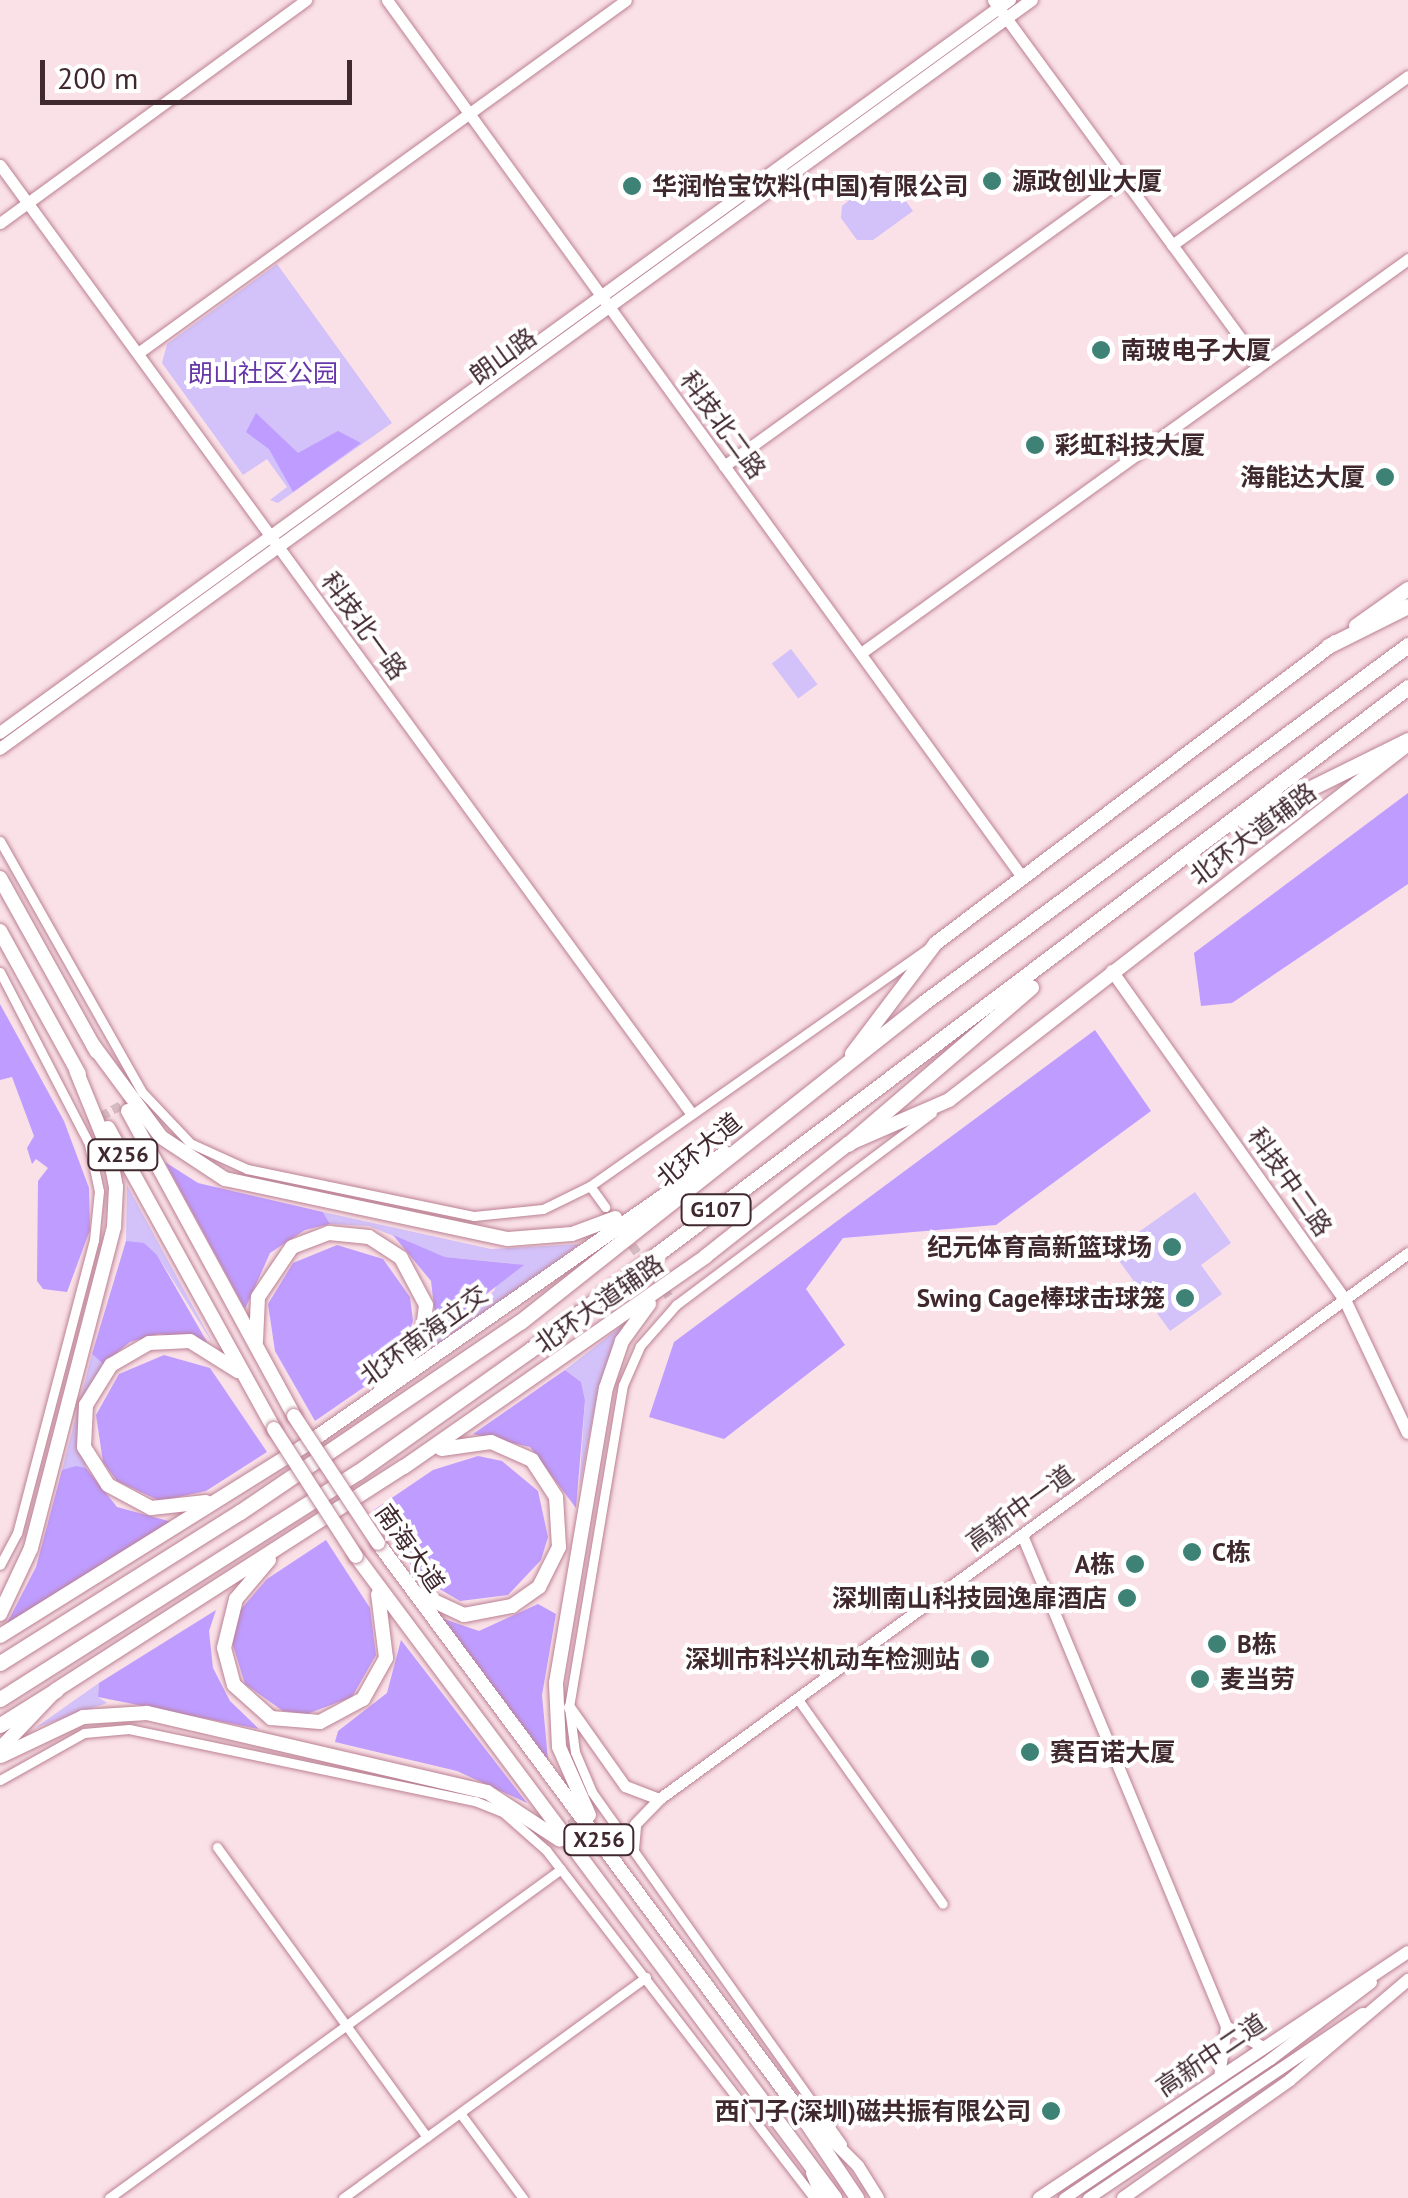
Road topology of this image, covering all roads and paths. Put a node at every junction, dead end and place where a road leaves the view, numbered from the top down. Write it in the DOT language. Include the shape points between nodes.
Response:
graph roads {
  1 [pos="306,0"];
  2 [pos="387,0"];
  3 [pos="626,0"];
  4 [pos="1032,0"];
  5 [pos="1002,7"];
  6 [pos="1408,76"];
  7 [pos="469,114"];
  8 [pos="0,164"];
  9 [pos="1124,178"];
  10 [pos="28,203"];
  11 [pos="0,223"];
  12 [pos="1172,245"];
  13 [pos="1408,259"];
  14 [pos="606,301"];
  15 [pos="138,353"];
  16 [pos="1260,365"];
  17 [pos="724,466"];
  18 [pos="275,542"];
  19 [pos="1408,589"];
  20 [pos="1408,606"];
  21 [pos="1408,645"];
  22 [pos="1328,646"];
  23 [pos="861,653"];
  24 [pos="1408,687"];
  25 [pos="0,733"];
  26 [pos="1408,742"];
  27 [pos="0,749"];
  28 [pos="0,841"];
  29 [pos="1205,842"];
  30 [pos="1022,877"];
  31 [pos="0,878"];
  32 [pos="1122,909"];
  33 [pos="0,931"];
  34 [pos="936,943"];
  35 [pos="1112,971"];
  36 [pos="0,972"];
  37 [pos="93,1044"];
  38 [pos="76,1070"];
  39 [pos="836,1074"];
  40 [pos="949,1100"];
  41 [pos="691,1113"];
  42 [pos="764,1129"];
  43 [pos="848,1144"];
  44 [pos="590,1186"];
  45 [pos="605,1207"];
  46 [pos="638,1207"];
  47 [pos="1408,1253"];
  48 [pos="706,1256"];
  49 [pos="1345,1300"];
  50 [pos="260,1357"];
  51 [pos="247,1380"];
  52 [pos="374,1399"];
  53 [pos="1408,1433"];
  54 [pos="404,1467"];
  55 [pos="230,1492"];
  56 [pos="1022,1535"];
  57 [pos="296,1536"];
  58 [pos="0,1565"];
  59 [pos="404,1580"];
  60 [pos="375,1583"];
  61 [pos="0,1614"];
  62 [pos="0,1636"];
  63 [pos="0,1662"];
  64 [pos="56,1690"];
  65 [pos="797,1698"];
  66 [pos="0,1699"];
  67 [pos="569,1707"];
  68 [pos="0,1725"];
  69 [pos="0,1753"];
  70 [pos="2,1776"];
  71 [pos="659,1799"];
  72 [pos="217,1847"];
  73 [pos="633,1849"];
  74 [pos="620,1867"];
  75 [pos="561,1868"];
  76 [pos="599,1883"];
  77 [pos="943,1904"];
  78 [pos="1408,1952"];
  79 [pos="1384,1969"];
  80 [pos="646,1977"];
  81 [pos="1403,1984"];
  82 [pos="346,2025"];
  83 [pos="1226,2026"];
  84 [pos="1263,2047"];
  85 [pos="1219,2077"];
  86 [pos="792,2101"];
  87 [pos="460,2113"];
  88 [pos="427,2137"];
  89 [pos="803,2152"];
  90 [pos="858,2166"];
  91 [pos="109,2198"];
  92 [pos="343,2198"];
  93 [pos="522,2198"];
  94 [pos="814,2198"];
  95 [pos="822,2198"];
  96 [pos="836,2198"];
  97 [pos="857,2198"];
  98 [pos="878,2198"];
  99 [pos="1040,2198"];
  100 [pos="1064,2198"];
  101 [pos="1088,2198"];
  102 [pos="1124,2198"];
  1 -- 10 [label="street"];
  2 -- 7 [label="street, 科技北二路"];
  3 -- 7 [label="street"];
  4 -- 5 [label="main road, 朗山路"];
  5 -- 9 [label="street"];
  5 -- 14 [label="main road, 朗山路"];
  6 -- 12 [label="street"];
  7 -- 14 [label="street, 科技北二路"];
  7 -- 15 [label="street"];
  8 -- 10 [label="street, 科技北一路"];
  9 -- 12 [label="street"];
  9 -- 17 [label="street"];
  10 -- 11 [label="street"];
  10 -- 15 [label="street, 科技北一路"];
  12 -- 16 [label="street"];
  13 -- 16 [label="street"];
  14 -- 17 [label="street, 科技北二路"];
  14 -- 18 [label="main road, 朗山路"];
  15 -- 18 [label="street, 科技北一路"];
  16 -- 23 [label="street"];
  17 -- 23 [label="street, 科技北二路"];
  18 -- 25 [label="main road, 朗山路"];
  18 -- 27 [label="main road, 朗山路"];
  18 -- 41 [label="street, 科技北一路"];
  19 -- 22 [label="main road"];
  20 -- 22 [label="highway"];
  21 -- 39 [label="highway, 北环大道 / G107"];
  22 -- 30 [label="main road"];
  23 -- 30 [label="street, 科技北二路"];
  24 -- 29 [label="highway, G107"];
  26 -- 29 [label="highway"];
  26 -- 35 [label="main road, 北环大道辅路"];
  28 -- 44 [label="street" via="139,1095 190,1144 266,1174 496,1218 543,1210"];
  29 -- 32 [label="highway, G107"];
  30 -- 34 [label="main road"];
  31 -- 37 [label="main road, 南海大道 / X256"];
  32 -- 43 [label="highway"];
  32 -- 66 [label="highway, G107" via="358,1472"];
  33 -- 38 [label="main road, 南海大道 / X256"];
  34 -- 39 [label="main road"];
  34 -- 41 [label="street"];
  35 -- 40 [label="main road, 北环大道辅路"];
  35 -- 49 [label="main road, 科技中二路"];
  36 -- 58 [label="street" via="86,1125 99,1217 17,1532"];
  37 -- 46 [label="main road" via="161,1137 224,1179 519,1240 572,1234"];
  37 -- 50 [label="main road, 南海大道 / X256"];
  38 -- 51 [label="main road, 南海大道 / X256"];
  38 -- 61 [label="main road" via="109,1151 114,1227 30,1548"];
  39 -- 42 [label="highway, 北环大道 / G107"];
  40 -- 43 [label="main road, 北环大道辅路"];
  40 -- 67 [label="street" via="672,1301 651,1329 623,1386"];
  41 -- 44 [label="street"];
  42 -- 46 [label="main road"];
  42 -- 63 [label="highway, 北环大道 / G107" via="454,1369"];
  43 -- 48 [label="main road, 北环大道辅路"];
  44 -- 45 [label="street"];
  46 -- 52 [label="main road, 北环南海立交"];
  47 -- 49 [label="street, 高新中一道"];
  48 -- 54 [label="main road, 北环大道辅路"];
  48 -- 74 [label="main road" via="639,1315 614,1364 556,1683 559,1748"];
  49 -- 53 [label="main road, 科技中二路"];
  49 -- 56 [label="street, 高新中一道"];
  50 -- 52 [label="main road" via="258,1296 278,1260 311,1236 369,1238 413,1273 426,1325 414,1354"];
  50 -- 59 [label="main road, 南海大道 / X256, bridge"];
  51 -- 55 [label="main road" via="190,1341 149,1343 129,1351 96,1384 82,1428 95,1470 128,1500 174,1510"];
  51 -- 60 [label="main road, 南海大道 / X256, bridge"];
  52 -- 55 [label="main road, 北环南海立交"];
  54 -- 57 [label="main road, 北环大道辅路"];
  54 -- 59 [label="main road" via="461,1442 506,1445 532,1460 550,1483 560,1529 554,1562 539,1588 496,1612 451,1612"];
  55 -- 62 [label="main road"];
  56 -- 65 [label="street, 高新中一道"];
  56 -- 83 [label="street"];
  57 -- 60 [label="main road" via="246,1583 228,1614 228,1668 256,1710 304,1724 337,1717 363,1699 386,1658"];
  57 -- 64 [label="main road, 北环大道辅路"];
  59 -- 74 [label="main road, 南海大道 / X256"];
  60 -- 76 [label="main road, 南海大道 / X256"];
  64 -- 68 [label="highway"];
  64 -- 69 [label="main road, 北环大道辅路"];
  65 -- 71 [label="street, 高新中一道"];
  65 -- 77 [label="street"];
  67 -- 71 [label="street" via="625,1786"];
  67 -- 73 [label="street" via="579,1767 596,1805"];
  69 -- 76 [label="main road" via="84,1717 126,1710 166,1716 486,1792 536,1820"];
  70 -- 75 [label="street" via="84,1733 128,1729 475,1802 546,1842"];
  71 -- 73 [label="street" via="635,1824"];
  72 -- 82 [label="street"];
  73 -- 90 [label="street"];
  74 -- 86 [label="main road, 南海大道 / X256"];
  75 -- 80 [label="street"];
  75 -- 82 [label="street"];
  76 -- 89 [label="main road, 南海大道 / X256"];
  78 -- 79 [label="main road, 高新中二道"];
  79 -- 84 [label="main road, 高新中二道"];
  79 -- 100 [label="street" via="1270,2059"];
  80 -- 87 [label="street"];
  80 -- 94 [label="street"];
  81 -- 101 [label="street"];
  81 -- 102 [label="main road" via="1290,2080"];
  82 -- 88 [label="street"];
  82 -- 91 [label="street"];
  83 -- 84 [label="street"];
  83 -- 85 [label="street"];
  84 -- 85 [label="main road, 高新中二道"];
  85 -- 99 [label="main road, 高新中二道"];
  86 -- 90 [label="main road"];
  86 -- 97 [label="main road, 南海大道 / X256"];
  87 -- 88 [label="street"];
  87 -- 93 [label="street"];
  88 -- 92 [label="street"];
  89 -- 95 [label="main road"];
  89 -- 96 [label="main road, 南海大道 / X256"];
  90 -- 98 [label="main road"];
}
